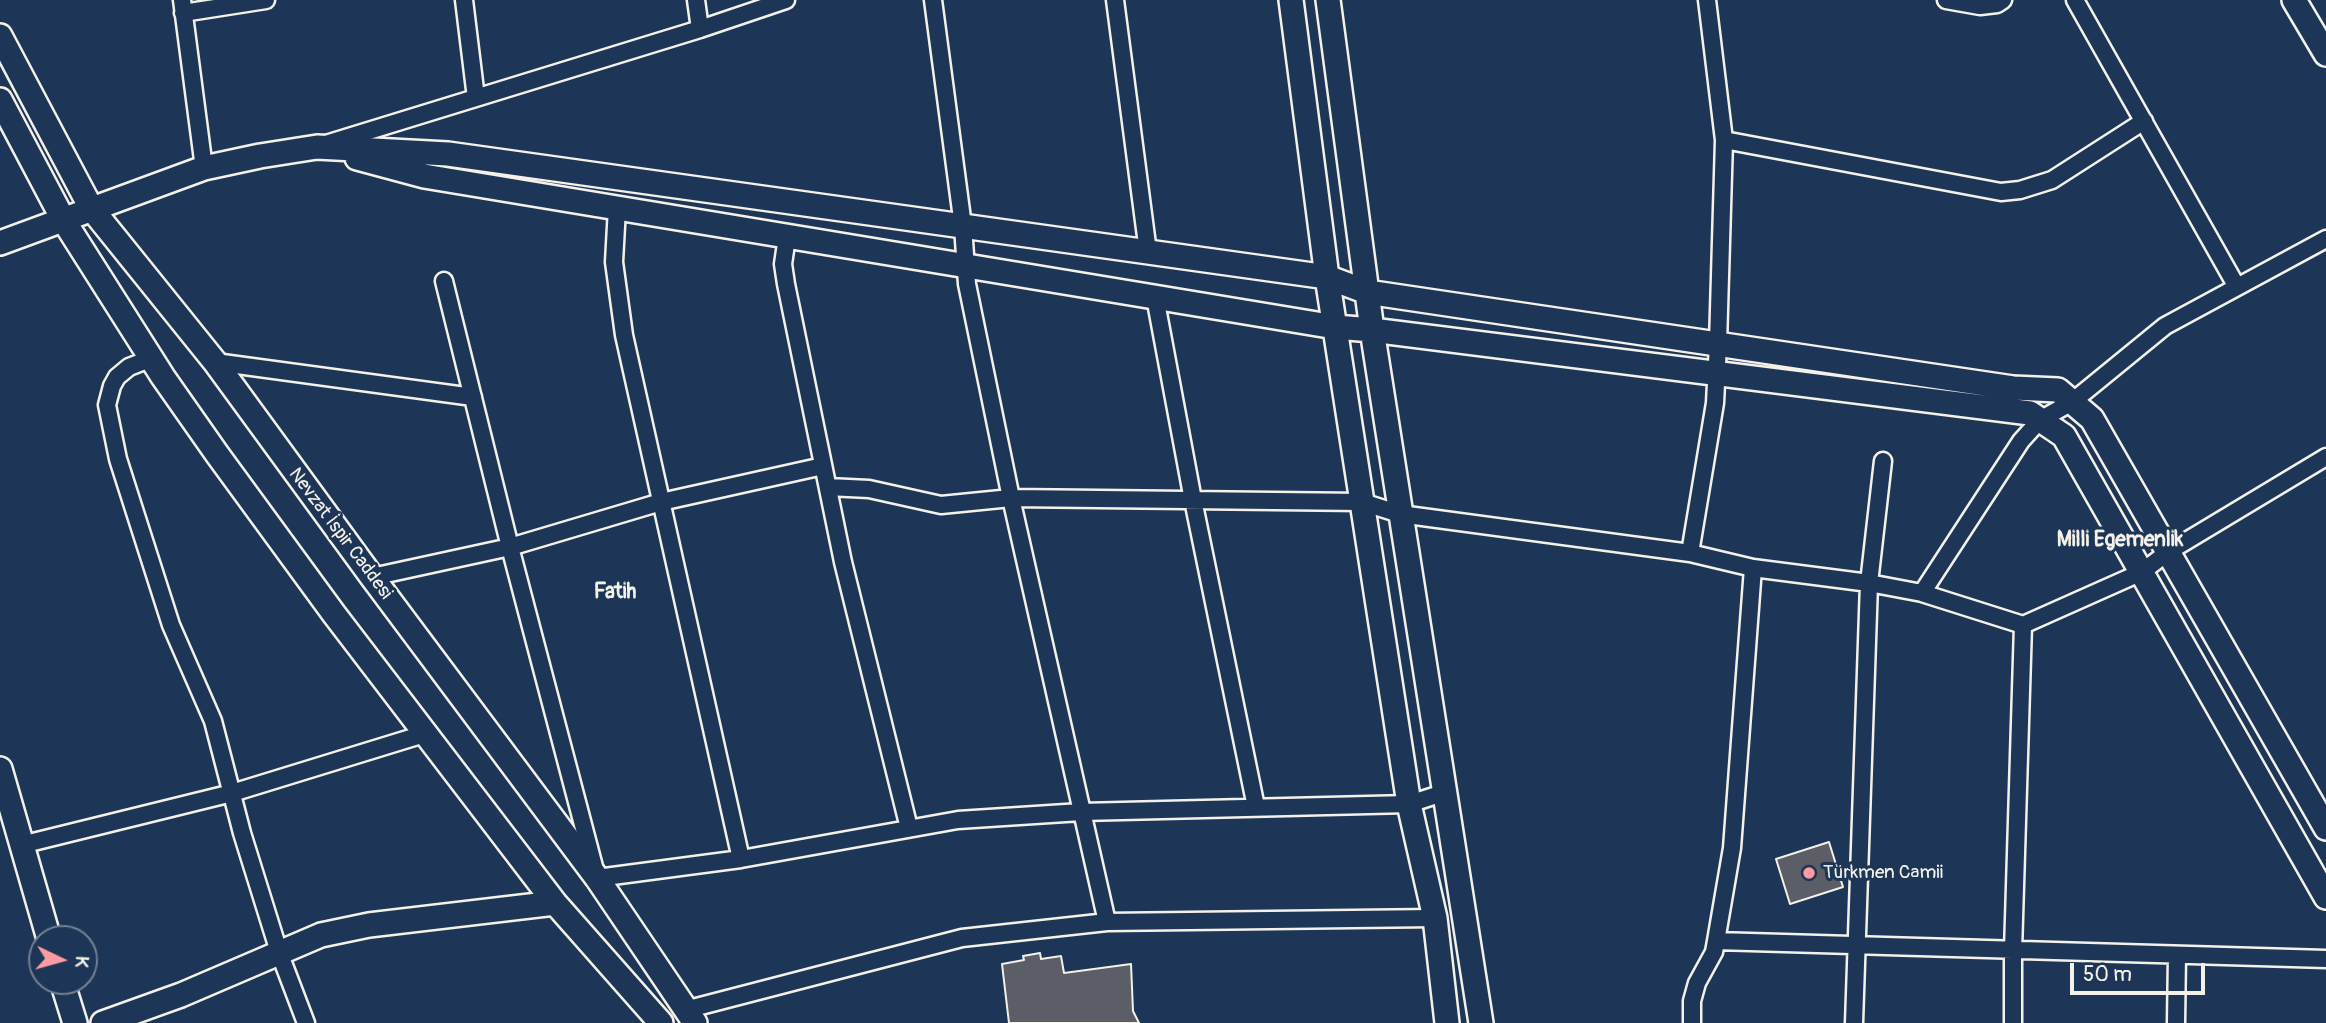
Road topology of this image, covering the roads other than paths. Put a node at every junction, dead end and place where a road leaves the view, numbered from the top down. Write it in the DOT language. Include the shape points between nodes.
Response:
graph roads {
  1 [pos="267,0"];
  2 [pos="464,0"];
  3 [pos="696,0"];
  4 [pos="786,0"];
  5 [pos="933,0"];
  6 [pos="1115,0"];
  7 [pos="1291,0"];
  8 [pos="1328,0"];
  9 [pos="1707,0"];
  10 [pos="1946,0"];
  11 [pos="2003,0"];
  12 [pos="2075,0"];
  13 [pos="2294,0"];
  14 [pos="182,6"];
  15 [pos="700,29"];
  16 [pos="0,36"];
  17 [pos="2326,54"];
  18 [pos="475,98"];
  19 [pos="0,100"];
  20 [pos="2144,121"];
  21 [pos="1724,141"];
  22 [pos="317,147"];
  23 [pos="204,167"];
  24 [pos="91,208"];
  25 [pos="617,208"];
  26 [pos="64,221"];
  27 [pos="963,226"];
  28 [pos="787,237"];
  29 [pos="2326,239"];
  30 [pos="0,243"];
  31 [pos="1148,252"];
  32 [pos="965,266"];
  33 [pos="1327,277"];
  34 [pos="444,281"];
  35 [pos="2237,287"];
  36 [pos="1367,292"];
  37 [pos="1155,298"];
  38 [pos="1335,327"];
  39 [pos="1372,330"];
  40 [pos="1718,344"];
  41 [pos="152,358"];
  42 [pos="215,362"];
  43 [pos="1717,373"];
  44 [pos="473,397"];
  45 [pos="2072,402"];
  46 [pos="2040,420"];
  47 [pos="2326,457"];
  48 [pos="1883,461"];
  49 [pos="823,466"];
  50 [pos="828,487"];
  51 [pos="1011,498"];
  52 [pos="1193,500"];
  53 [pos="661,502"];
  54 [pos="1362,502"];
  55 [pos="1401,514"];
  56 [pos="510,547"];
  57 [pos="2168,552"];
  58 [pos="1690,553"];
  59 [pos="1753,568"];
  60 [pos="2141,572"];
  61 [pos="372,577"];
  62 [pos="1869,583"];
  63 [pos="1922,593"];
  64 [pos="2023,625"];
  65 [pos="424,734"];
  66 [pos="0,769"];
  67 [pos="232,793"];
  68 [pos="1443,793"];
  69 [pos="1409,804"];
  70 [pos="1256,807"];
  71 [pos="1081,812"];
  72 [pos="909,828"];
  73 [pos="2326,828"];
  74 [pos="21,845"];
  75 [pos="741,859"];
  76 [pos="597,878"];
  77 [pos="2326,897"];
  78 [pos="555,903"];
  79 [pos="1434,918"];
  80 [pos="1107,922"];
  81 [pos="45,925"];
  82 [pos="1716,941"];
  83 [pos="1856,947"];
  84 [pos="2013,951"];
  85 [pos="279,952"];
  86 [pos="2177,955"];
  87 [pos="2326,959"];
  88 [pos="66,995"];
  89 [pos="690,1017"];
  90 [pos="75,1023"];
  91 [pos="103,1023"];
  92 [pos="306,1023"];
  93 [pos="661,1023"];
  94 [pos="1447,1023"];
  95 [pos="1481,1023"];
  96 [pos="1692,1023"];
  97 [pos="1854,1023"];
  98 [pos="2013,1023"];
  99 [pos="2176,1023"];
  1 -- 14 [label="street"];
  2 -- 18 [label="street"];
  3 -- 15 [label="street"];
  4 -- 15 [label="street"];
  5 -- 27 [label="street"];
  6 -- 31 [label="street"];
  7 -- 33 [label="main road"];
  8 -- 36 [label="main road"];
  9 -- 21 [label="street"];
  10 -- 11 [label="street" via="1980,6"];
  12 -- 20 [label="street"];
  13 -- 17 [label="main road"];
  14 -- 23 [label="street"];
  15 -- 18 [label="street"];
  16 -- 24 [label="main road, Nevzat İspir Caddesi"];
  18 -- 22 [label="street"];
  19 -- 26 [label="main road"];
  20 -- 21 [label="street" via="2052,180 2001,192"];
  20 -- 35 [label="street"];
  21 -- 40 [label="street"];
  22 -- 23 [label="main road"];
  22 -- 25 [label="main road" via="424,176"];
  22 -- 27 [label="main road" via="448,154"];
  23 -- 24 [label="main road"];
  24 -- 26 [label="main road"];
  24 -- 42 [label="main road, Nevzat İspir Caddesi"];
  25 -- 28 [label="main road"];
  25 -- 53 [label="street" via="614,262 624,335"];
  26 -- 30 [label="main road"];
  26 -- 41 [label="main road"];
  27 -- 31 [label="main road"];
  27 -- 32 [label="street"];
  28 -- 32 [label="main road"];
  28 -- 49 [label="street" via="783,264"];
  29 -- 35 [label="street"];
  31 -- 33 [label="main road"];
  32 -- 37 [label="main road"];
  32 -- 51 [label="street"];
  33 -- 36 [label="main road"];
  33 -- 38 [label="main road"];
  34 -- 44 [label="street"];
  35 -- 45 [label="street" via="2165,326"];
  36 -- 39 [label="main road"];
  36 -- 40 [label="main road"];
  37 -- 38 [label="main road"];
  37 -- 52 [label="street"];
  38 -- 39 [label="main road"];
  38 -- 54 [label="main road"];
  39 -- 43 [label="main road"];
  39 -- 55 [label="main road"];
  40 -- 43 [label="street"];
  40 -- 45 [label="main road" via="2013,388 2058,390"];
  41 -- 65 [label="main road" via="232,475"];
  41 -- 67 [label="street" via="117,377 107,405 118,459 171,625 213,721"];
  42 -- 44 [label="street"];
  42 -- 61 [label="main road, Nevzat İspir Caddesi"];
  43 -- 46 [label="main road" via="2030,413"];
  43 -- 58 [label="street"];
  44 -- 56 [label="street"];
  45 -- 46 [label="street"];
  45 -- 57 [label="main road" via="2092,419"];
  46 -- 60 [label="main road" via="2064,436"];
  46 -- 63 [label="street" via="2021,441"];
  47 -- 57 [label="street"];
  48 -- 62 [label="street"];
  49 -- 50 [label="street"];
  49 -- 53 [label="street"];
  50 -- 51 [label="street" via="869,489 941,505"];
  50 -- 72 [label="street"];
  51 -- 52 [label="street"];
  51 -- 71 [label="street"];
  52 -- 54 [label="street"];
  52 -- 70 [label="street"];
  53 -- 56 [label="street"];
  53 -- 75 [label="street"];
  54 -- 55 [label="street"];
  54 -- 69 [label="main road"];
  55 -- 58 [label="street"];
  55 -- 68 [label="main road"];
  56 -- 61 [label="street"];
  56 -- 76 [label="street"];
  57 -- 60 [label="street"];
  57 -- 73 [label="main road"];
  58 -- 59 [label="street"];
  59 -- 62 [label="street"];
  59 -- 82 [label="street" via="1732,848"];
  60 -- 64 [label="street"];
  60 -- 77 [label="main road"];
  61 -- 76 [label="main road, Nevzat İspir Caddesi"];
  62 -- 63 [label="street"];
  62 -- 83 [label="street"];
  63 -- 64 [label="street"];
  64 -- 84 [label="street"];
  65 -- 67 [label="street"];
  65 -- 78 [label="main road"];
  66 -- 74 [label="main road"];
  67 -- 74 [label="street"];
  67 -- 85 [label="street"];
  68 -- 69 [label="street"];
  68 -- 95 [label="main road"];
  69 -- 70 [label="street"];
  69 -- 79 [label="main road"];
  70 -- 71 [label="street"];
  71 -- 72 [label="street"];
  71 -- 80 [label="street"];
  72 -- 75 [label="street"];
  74 -- 81 [label="main road"];
  75 -- 76 [label="street"];
  76 -- 89 [label="main road, Nevzat İspir Caddesi"];
  78 -- 85 [label="main road" via="369,925 321,934"];
  78 -- 93 [label="main road"];
  79 -- 80 [label="street"];
  79 -- 94 [label="main road"];
  80 -- 89 [label="street" via="962,938"];
  82 -- 83 [label="street"];
  82 -- 96 [label="street" via="1697,983"];
  83 -- 84 [label="street"];
  83 -- 97 [label="street"];
  84 -- 86 [label="street"];
  84 -- 98 [label="street"];
  85 -- 91 [label="main road"];
  85 -- 92 [label="street"];
  86 -- 87 [label="street"];
  86 -- 99 [label="street"];
  88 -- 90 [label="main road"];
}
